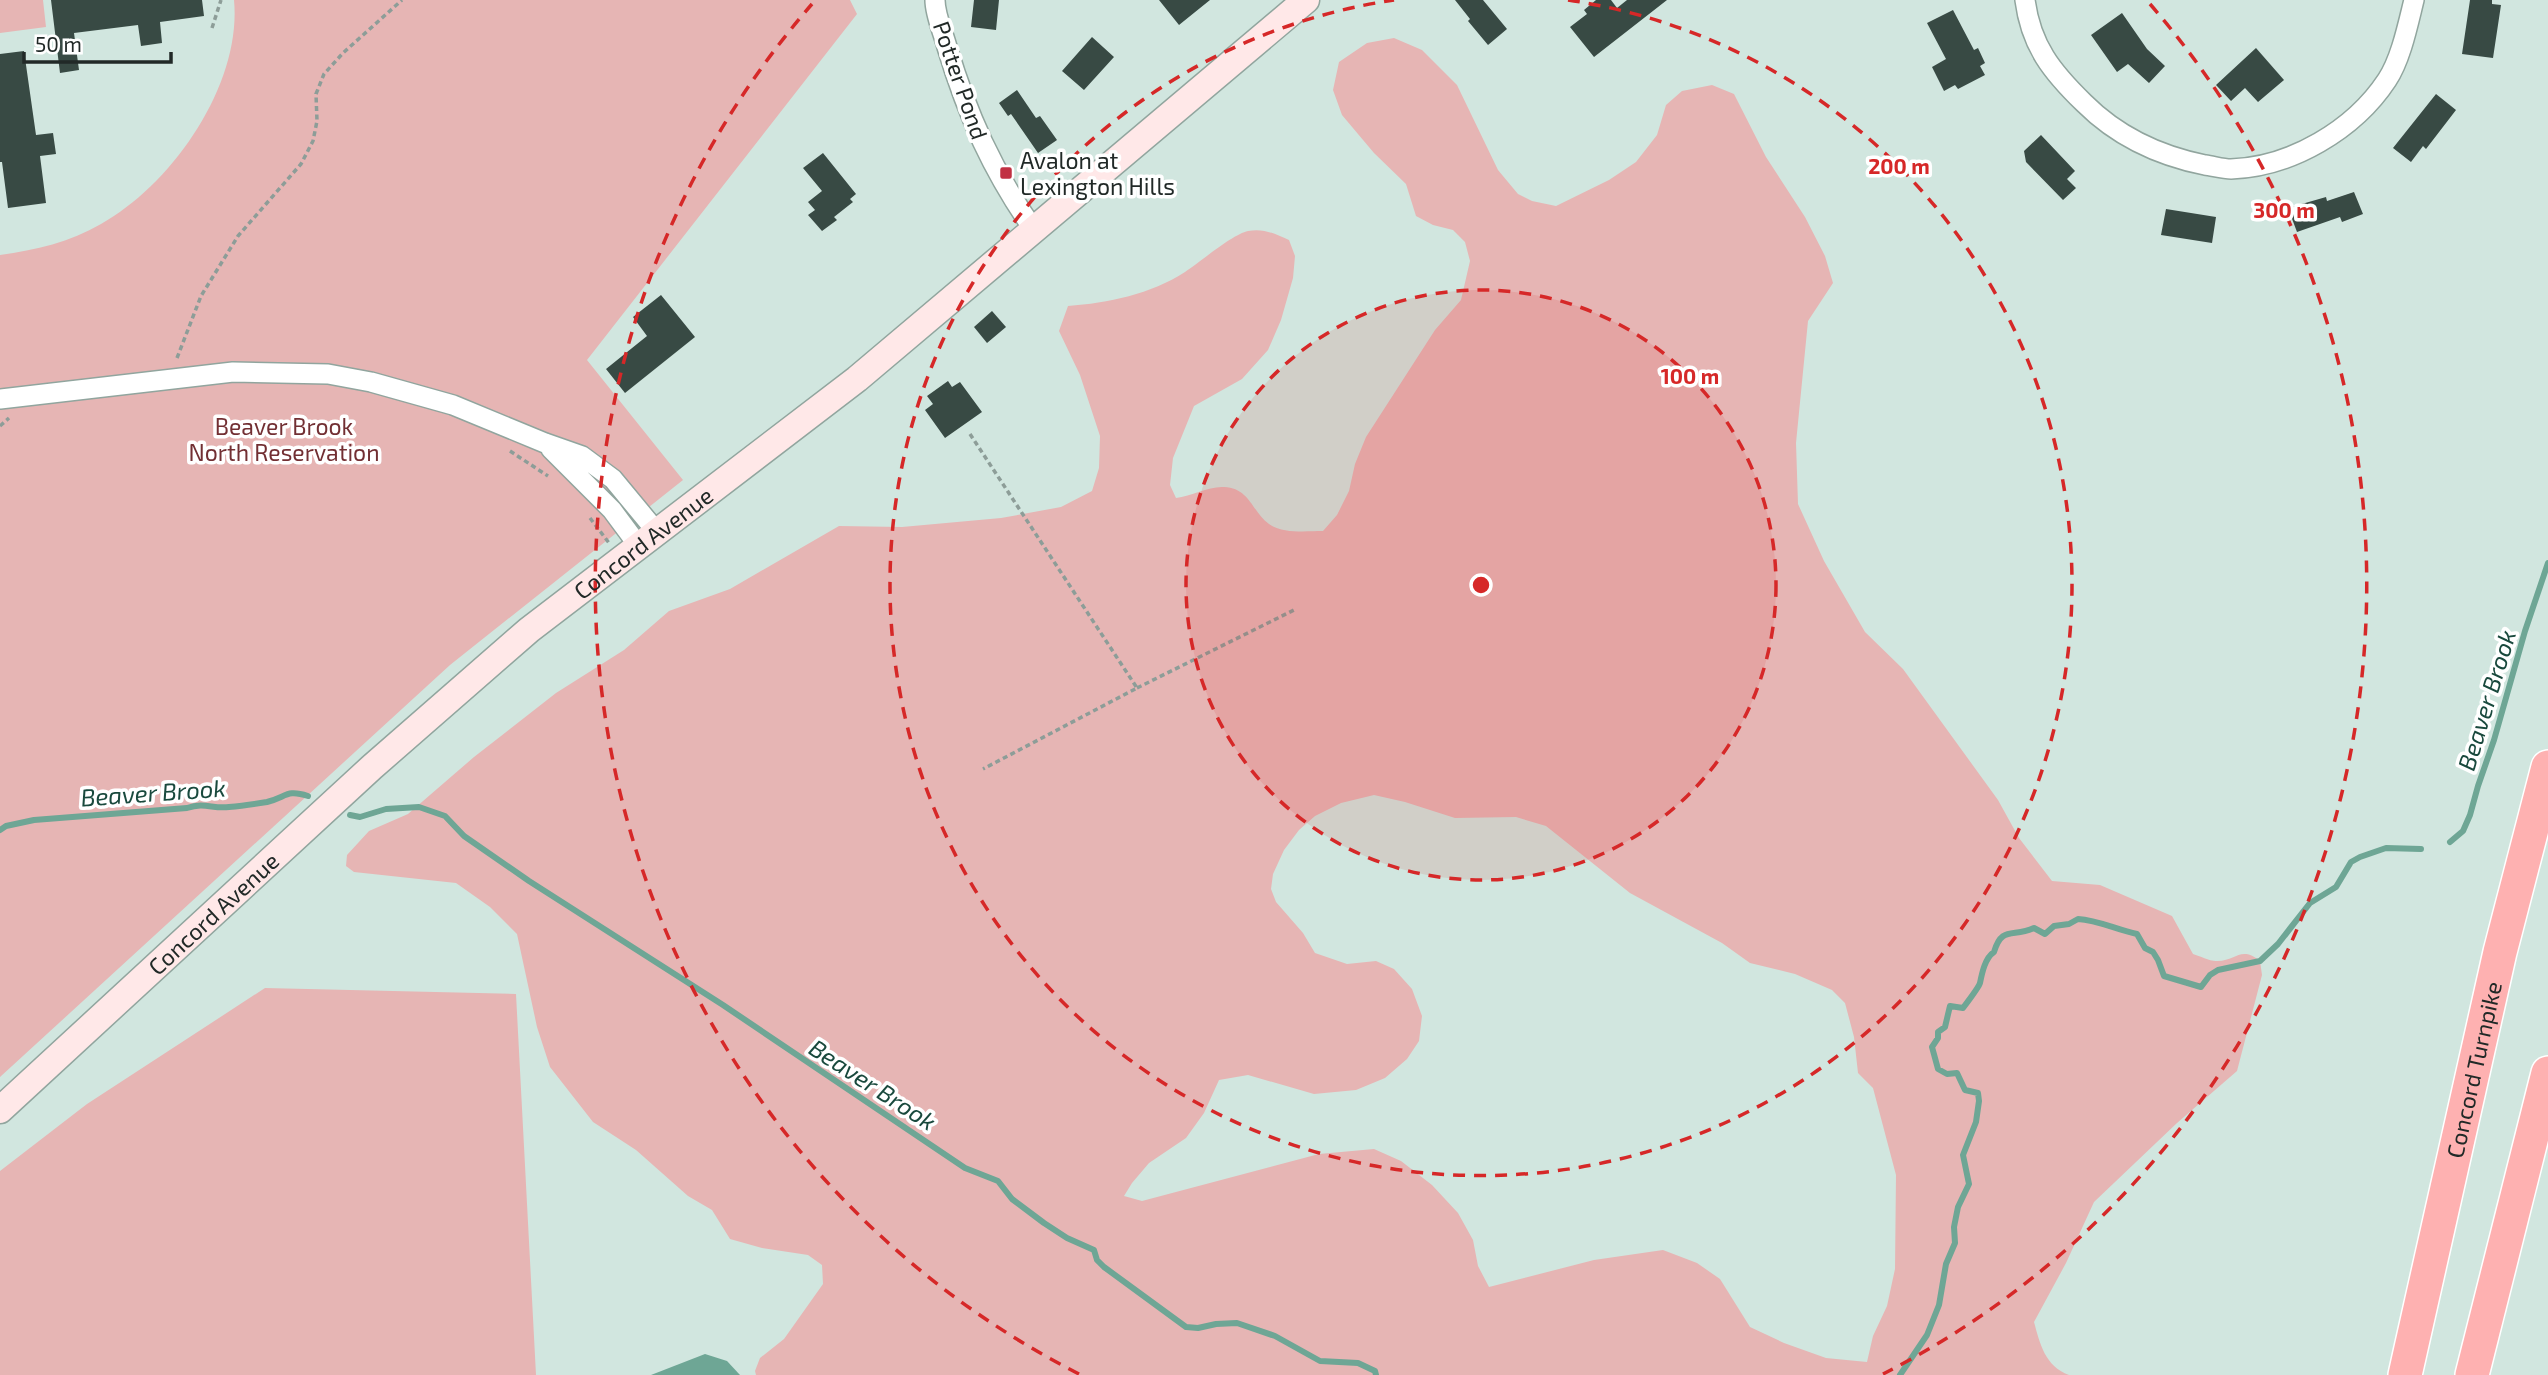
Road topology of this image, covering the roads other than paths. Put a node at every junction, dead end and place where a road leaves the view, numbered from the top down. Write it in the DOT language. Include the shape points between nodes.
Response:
graph roads {
  1 [pos="935,0"];
  2 [pos="1306,0"];
  3 [pos="2025,0"];
  4 [pos="2414,0"];
  5 [pos="1034,230"];
  6 [pos="0,399"];
  7 [pos="638,545"];
  8 [pos="2548,766"];
  9 [pos="2548,1073"];
  10 [pos="0,1110"];
  11 [pos="2405,1375"];
  12 [pos="2472,1375"];
  1 -- 5 [label="street, Potter Pond" via="971,121 1009,195"];
  2 -- 5 [label="main road, Concord Avenue"];
  3 -- 4 [label="street" via="2036,45 2060,80 2097,116 2130,139 2179,160 2230,169 2272,163 2319,144 2363,111 2388,78"];
  5 -- 7 [label="main road, Concord Avenue" via="857,379"];
  6 -- 7 [label="street" via="233,372 328,374 415,393 582,456 600,468 613,479"];
  7 -- 10 [label="main road, Concord Avenue" via="529,630 404,738"];
  8 -- 11 [label="highway, Concord Turnpike" via="2495,975"];
  9 -- 12 [label="highway"];
}
